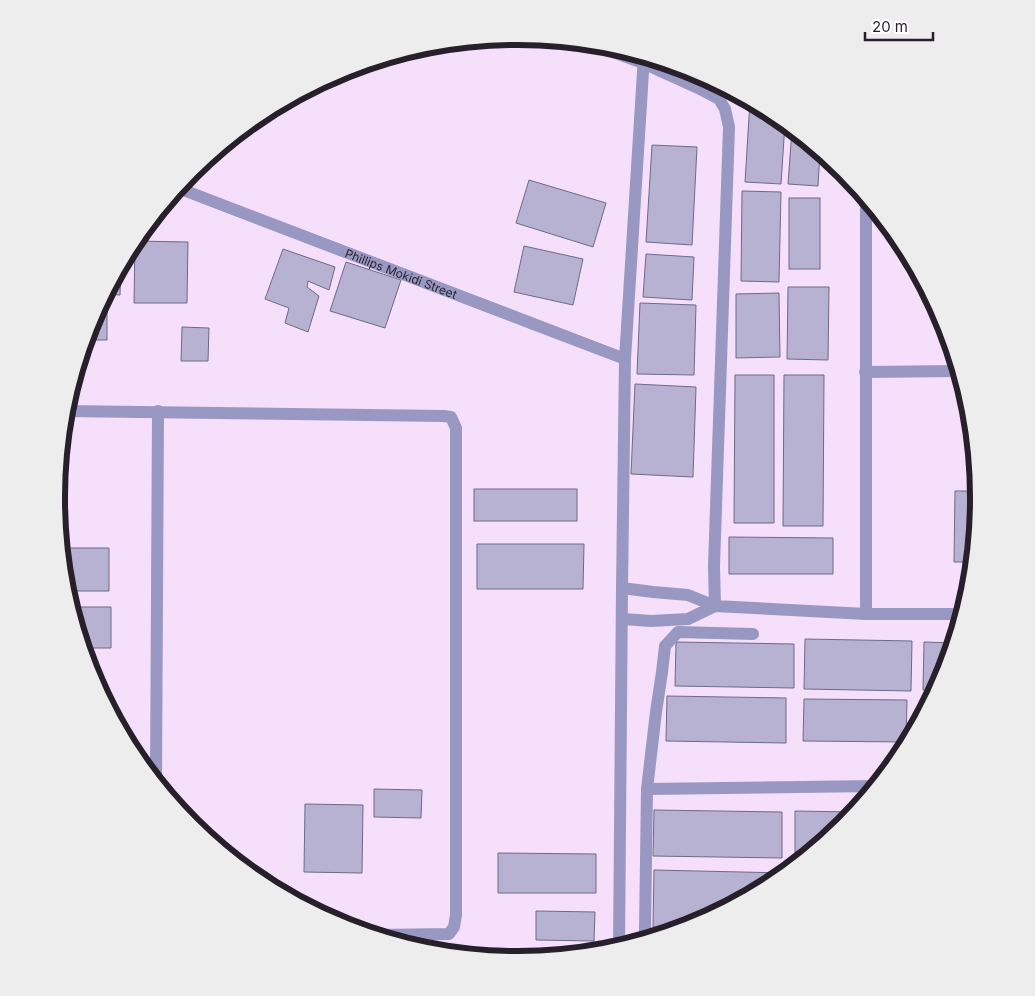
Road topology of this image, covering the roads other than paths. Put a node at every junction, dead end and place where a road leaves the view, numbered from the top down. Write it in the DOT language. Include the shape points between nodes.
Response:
graph roads {
  1 [pos="644,63"];
  2 [pos="662,69"];
  3 [pos="185,191"];
  4 [pos="866,209"];
  5 [pos="625,359"];
  6 [pos="952,371"];
  7 [pos="865,372"];
  8 [pos="73,411"];
  9 [pos="158,411"];
  10 [pos="622,588"];
  11 [pos="715,606"];
  12 [pos="866,614"];
  13 [pos="955,614"];
  14 [pos="623,619"];
  15 [pos="753,634"];
  16 [pos="156,771"];
  17 [pos="867,786"];
  18 [pos="648,789"];
  19 [pos="645,933"];
  20 [pos="396,935"];
  21 [pos="619,939"];
  1 -- 5 [label="street"];
  2 -- 11 [label="street" via="719,99 729,127"];
  3 -- 5 [label="street, Phillips Mokidi Street"];
  4 -- 7 [label="street"];
  5 -- 10 [label="street"];
  6 -- 7 [label="street"];
  7 -- 12 [label="street"];
  8 -- 9 [label="street"];
  9 -- 16 [label="street"];
  9 -- 20 [label="street" via="444,416 451,417 454,422 456,915 449,934"];
  10 -- 11 [label="street" via="688,595"];
  10 -- 14 [label="street"];
  11 -- 12 [label="street"];
  11 -- 14 [label="street" via="688,619"];
  12 -- 13 [label="street"];
  14 -- 21 [label="street"];
  15 -- 18 [label="street" via="678,632 665,646"];
  17 -- 18 [label="street"];
  18 -- 19 [label="street"];
}
